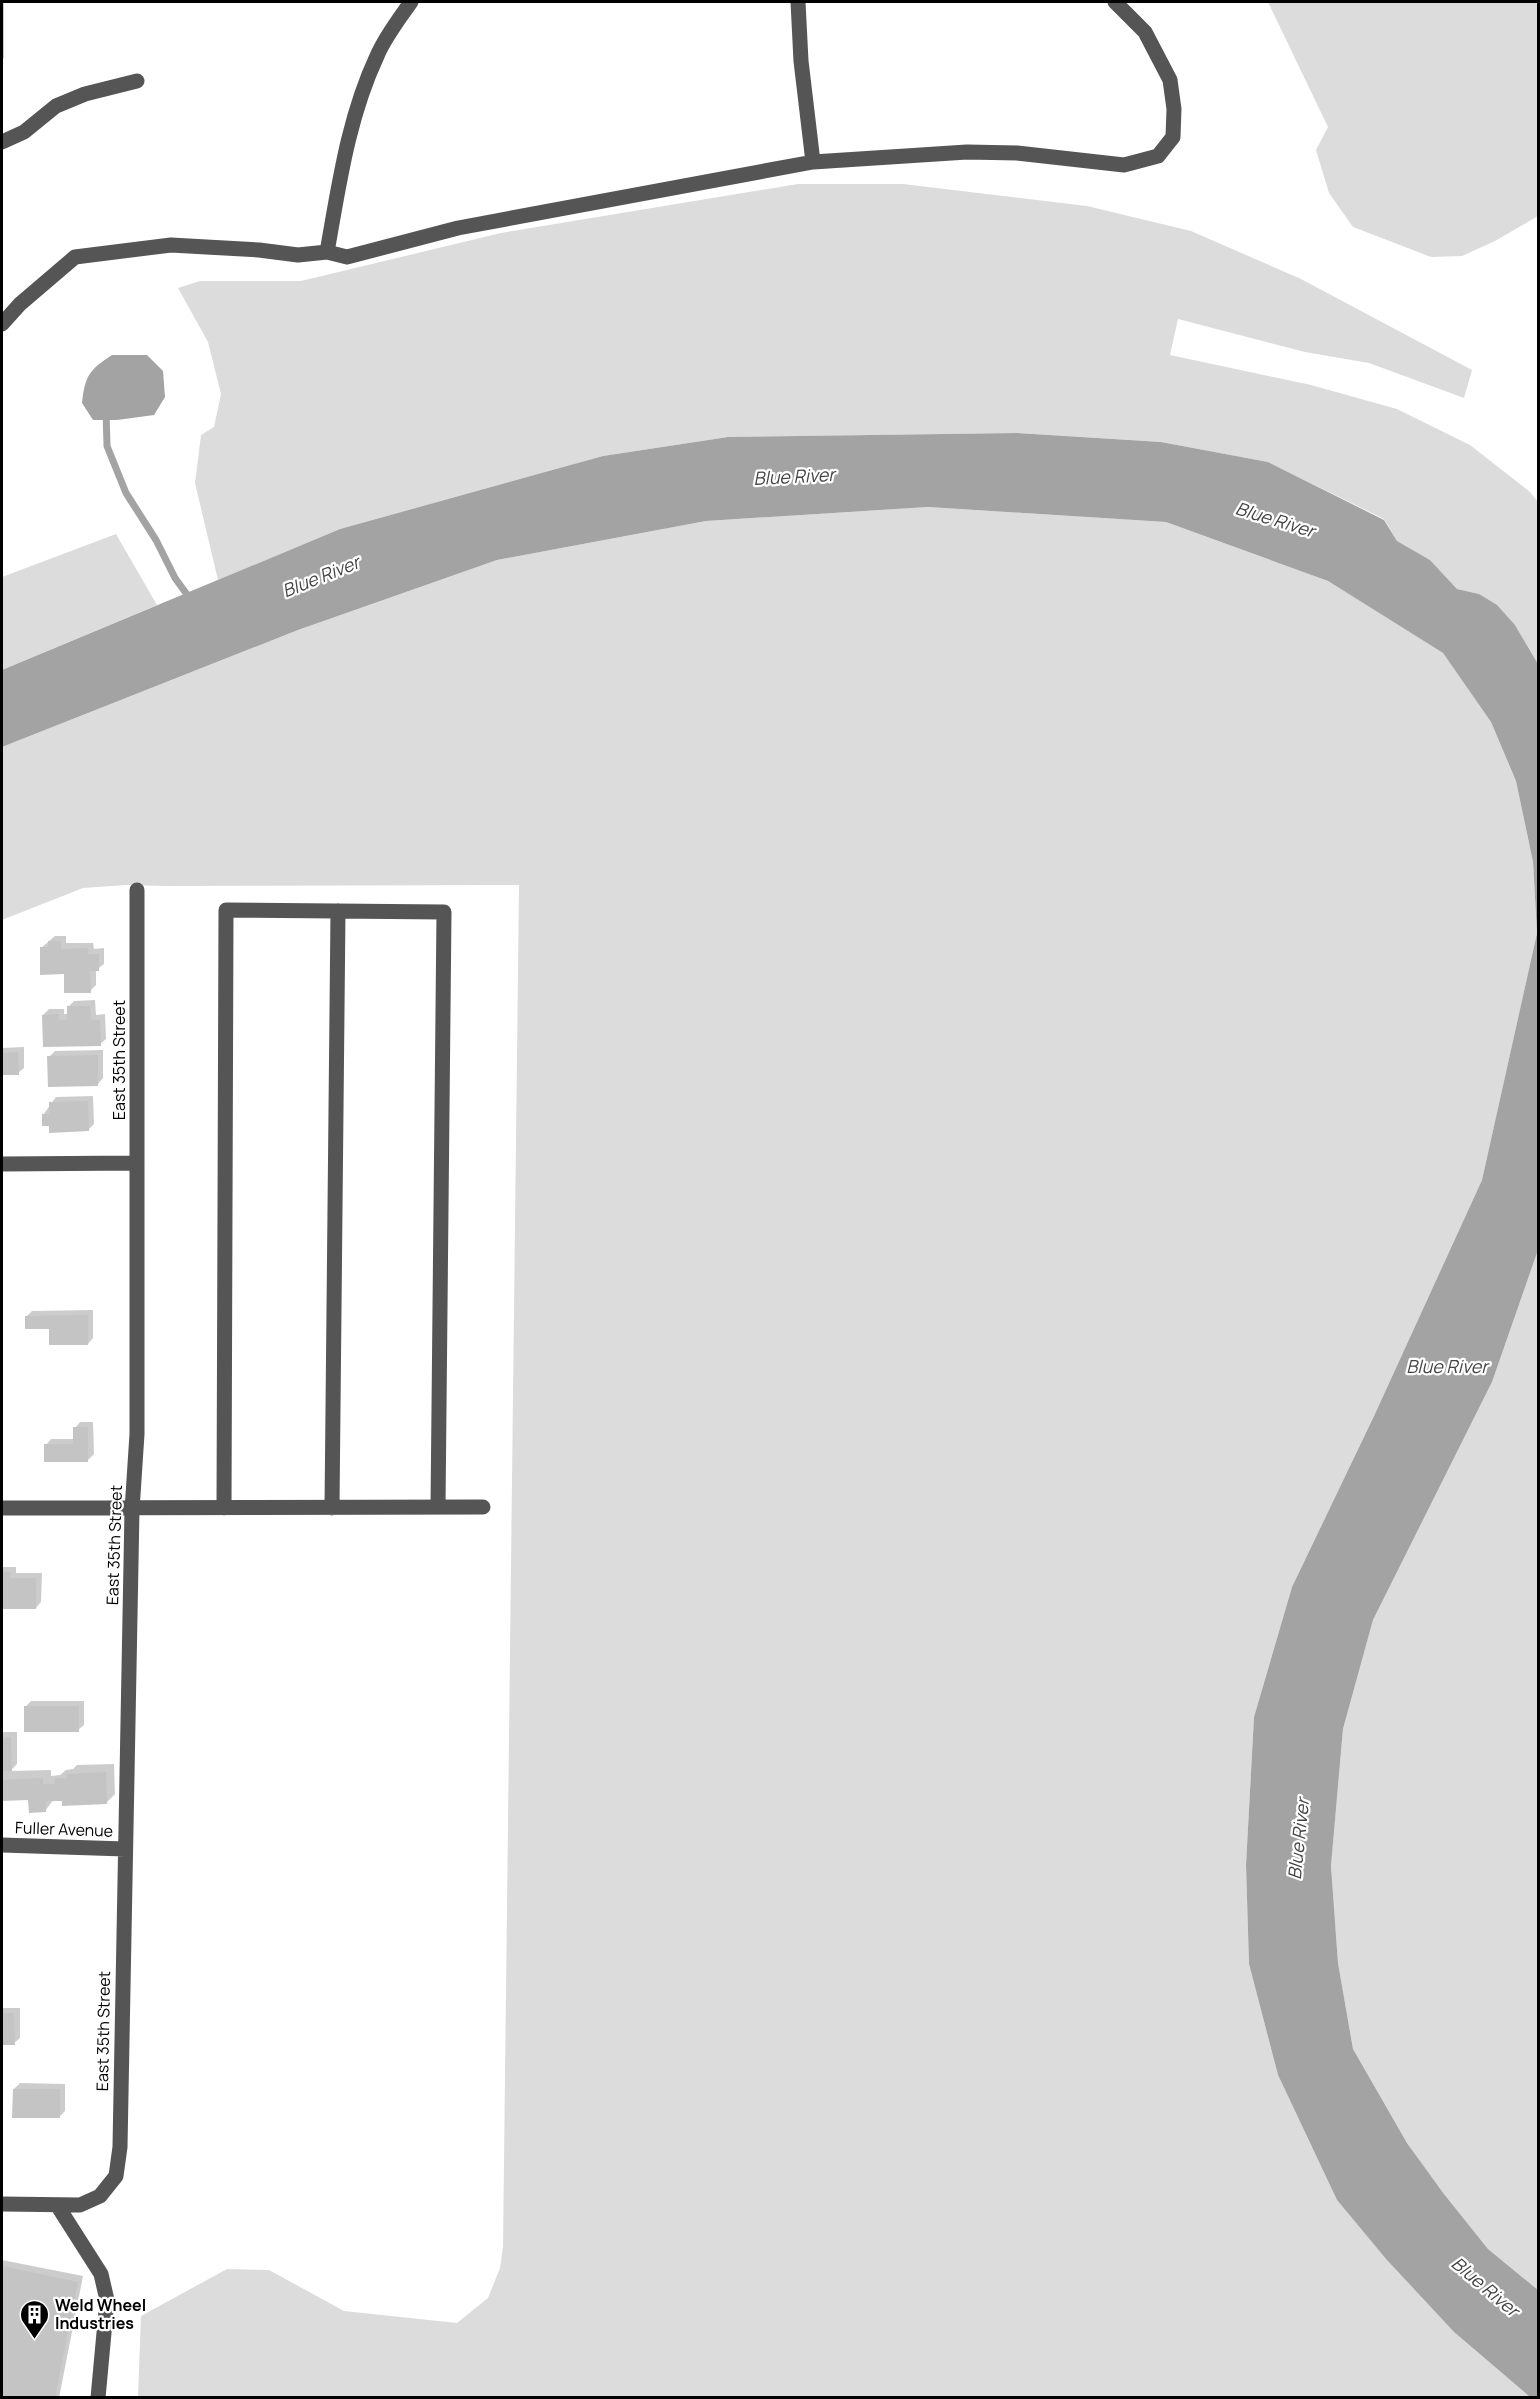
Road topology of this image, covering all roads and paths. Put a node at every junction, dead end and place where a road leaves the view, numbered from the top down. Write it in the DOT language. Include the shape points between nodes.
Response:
graph roads {
  1 [pos="411,2"];
  2 [pos="798,2"];
  3 [pos="1115,2"];
  4 [pos="137,81"];
  5 [pos="2,142"];
  6 [pos="813,162"];
  7 [pos="327,252"];
  8 [pos="2,324"];
  9 [pos="137,890"];
  10 [pos="338,911"];
  11 [pos="136,1163"];
  12 [pos="2,1164"];
  13 [pos="438,1507"];
  14 [pos="483,1507"];
  15 [pos="2,1508"];
  16 [pos="224,1508"];
  17 [pos="332,1508"];
  18 [pos="132,1510"];
  19 [pos="2,1845"];
  20 [pos="124,1849"];
  21 [pos="2,2204"];
  22 [pos="57,2205"];
  23 [pos="98,2397"];
  1 -- 7 [label="street" via="377,54 357,105"];
  2 -- 6 [label="street"];
  3 -- 6 [label="street" via="1145,32 1170,80 1173,137 1158,156 1124,165 1017,153 967,152"];
  4 -- 5 [label="street" via="56,106 24,132"];
  6 -- 7 [label="street" via="458,228 347,257"];
  7 -- 8 [label="street" via="298,255 171,246 75,257"];
  9 -- 11 [label="street, East 35th Street"];
  10 -- 13 [label="street" via="444,912"];
  10 -- 16 [label="street" via="226,910"];
  10 -- 17 [label="street"];
  11 -- 12 [label="street"];
  11 -- 18 [label="street, East 35th Street" via="137,1434"];
  13 -- 14 [label="street"];
  13 -- 17 [label="street"];
  15 -- 18 [label="street"];
  16 -- 17 [label="street"];
  16 -- 18 [label="street"];
  18 -- 20 [label="street, East 35th Street"];
  19 -- 20 [label="street, Fuller Avenue"];
  20 -- 22 [label="street, East 35th Street" via="120,2147 116,2176 100,2196 80,2205"];
  21 -- 22 [label="street"];
  22 -- 23 [label="street" via="101,2274 106,2300"];
}
